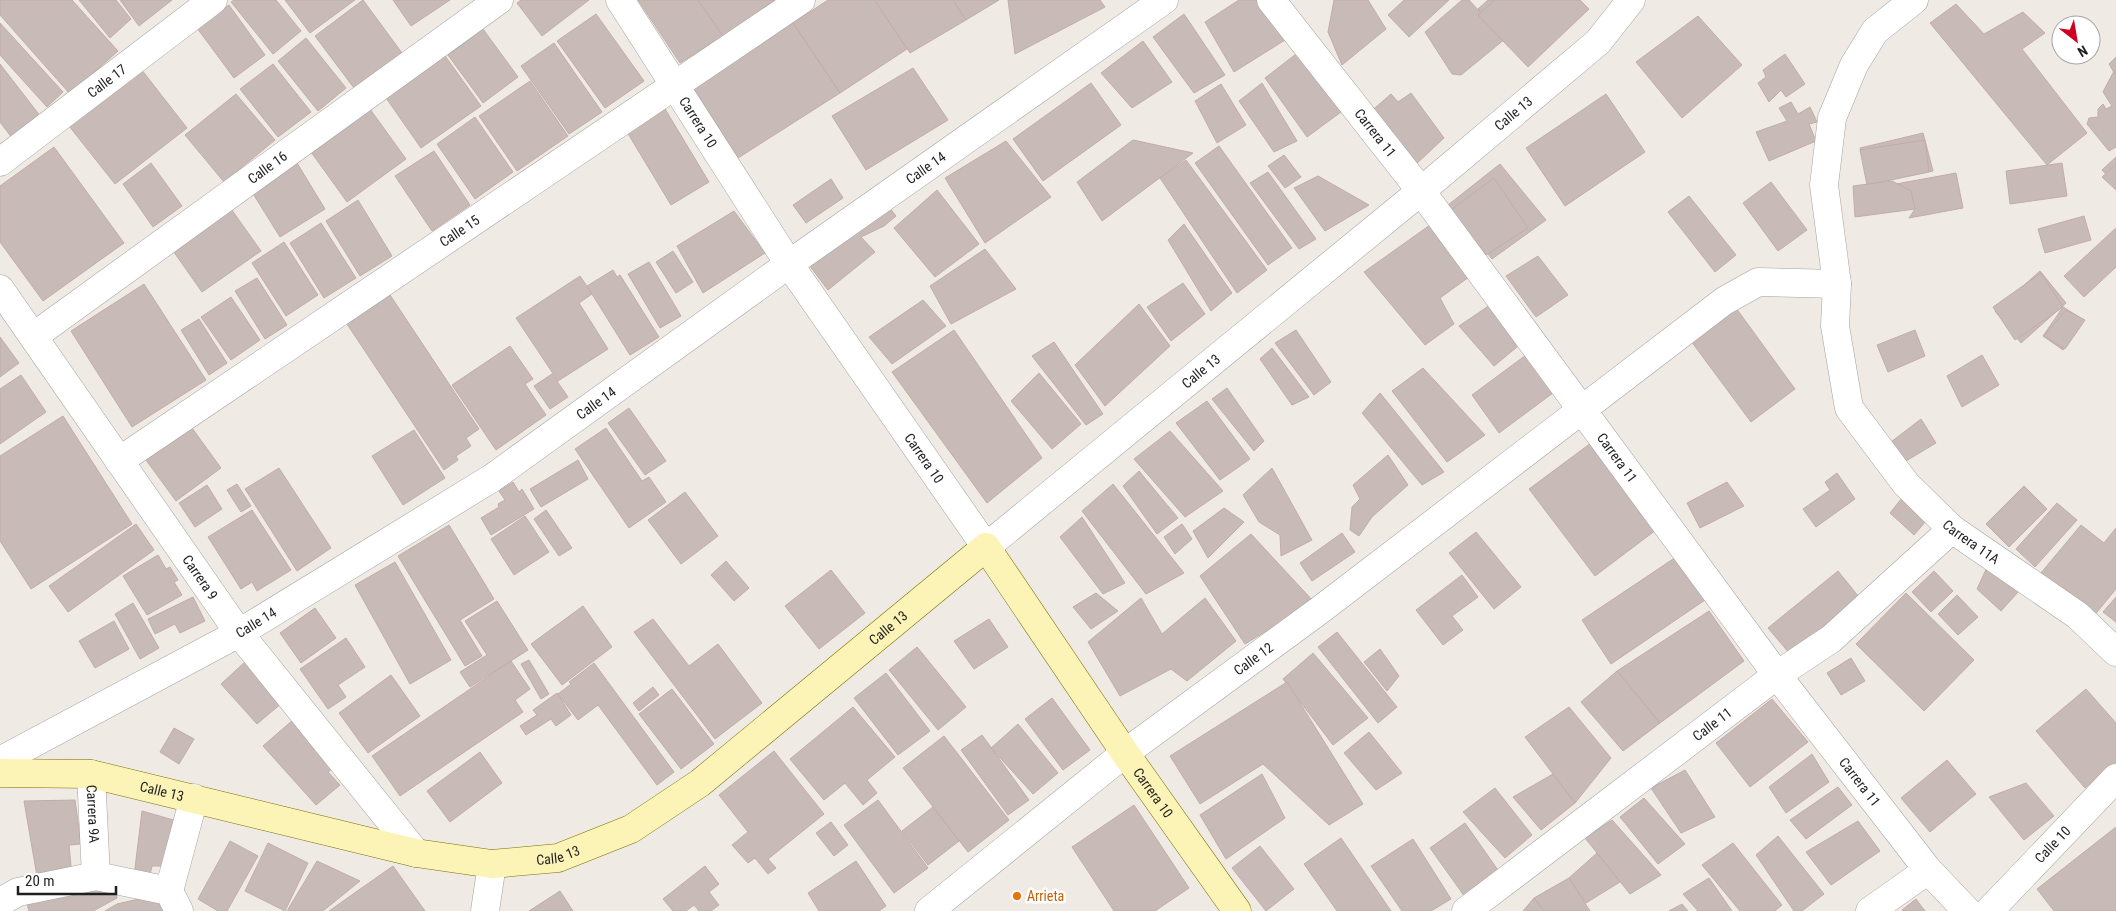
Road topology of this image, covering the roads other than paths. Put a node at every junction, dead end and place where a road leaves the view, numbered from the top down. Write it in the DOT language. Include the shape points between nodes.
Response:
graph roads {
  1 [pos="213,0"];
  2 [pos="499,0"];
  3 [pos="620,0"];
  4 [pos="801,0"];
  5 [pos="1164,0"];
  6 [pos="1271,0"];
  7 [pos="1631,0"];
  8 [pos="1914,0"];
  9 [pos="674,84"];
  10 [pos="0,162"];
  11 [pos="1421,191"];
  12 [pos="789,264"];
  13 [pos="1837,284"];
  14 [pos="0,289"];
  15 [pos="34,336"];
  16 [pos="1582,410"];
  17 [pos="119,461"];
  18 [pos="1952,529"];
  19 [pos="986,547"];
  20 [pos="239,633"];
  21 [pos="2116,652"];
  22 [pos="1777,675"];
  23 [pos="1125,753"];
  24 [pos="0,761"];
  25 [pos="0,773"];
  26 [pos="91,774"];
  27 [pos="2116,778"];
  28 [pos="194,798"];
  29 [pos="416,853"];
  30 [pos="492,864"];
  31 [pos="1928,870"];
  32 [pos="96,876"];
  33 [pos="174,901"];
  34 [pos="0,902"];
  35 [pos="485,911"];
  36 [pos="930,911"];
  37 [pos="1237,911"];
  38 [pos="1466,911"];
  39 [pos="1870,911"];
  40 [pos="1968,911"];
  41 [pos="1989,911"];
  1 -- 10 [label="street, Calle 17"];
  2 -- 15 [label="street, Calle 16"];
  3 -- 9 [label="street, Carrera 10"];
  4 -- 9 [label="street, Calle 15"];
  5 -- 12 [label="street, Calle 14"];
  6 -- 11 [label="street, Carrera 11"];
  7 -- 11 [label="street, Calle 13" via="1598,42"];
  8 -- 13 [label="street" via="1875,31 1854,65 1832,118 1824,185"];
  9 -- 12 [label="street, Carrera 10"];
  9 -- 17 [label="street, Calle 15"];
  11 -- 16 [label="street, Carrera 11"];
  11 -- 19 [label="street, Calle 13"];
  12 -- 19 [label="street, Carrera 10"];
  12 -- 20 [label="street, Calle 14" via="492,478"];
  13 -- 16 [label="street, Calle 12" via="1758,282 1724,301"];
  13 -- 18 [label="street, Carrera 11A" via="1835,326 1849,408 1906,484"];
  14 -- 15 [label="street, Carrera 9"];
  15 -- 17 [label="street, Carrera 9"];
  16 -- 22 [label="street, Carrera 11"];
  16 -- 23 [label="street, Calle 12" via="1320,610"];
  17 -- 20 [label="street, Carrera 9"];
  18 -- 21 [label="street, Carrera 11A" via="2077,615"];
  18 -- 22 [label="street, Calle 11" via="1831,639"];
  19 -- 23 [label="main road, Carrera 10"];
  19 -- 30 [label="main road, Calle 13" via="700,783 631,829 558,858"];
  20 -- 24 [label="street, Calle 14"];
  20 -- 29 [label="street, Carrera 9"];
  22 -- 31 [label="street, Carrera 11"];
  22 -- 38 [label="street, Calle 11"];
  23 -- 36 [label="street, Calle 12"];
  23 -- 37 [label="main road, Carrera 10"];
  25 -- 26 [label="main road, Calle 13"];
  26 -- 28 [label="main road, Calle 13"];
  26 -- 32 [label="street, Carrera 9A"];
  27 -- 41 [label="street, Calle 10"];
  28 -- 29 [label="main road, Calle 13"];
  28 -- 33 [label="street"];
  29 -- 30 [label="main road, Calle 13"];
  30 -- 35 [label="street"];
  31 -- 39 [label="street"];
  31 -- 40 [label="street, Carrera 11"];
  32 -- 33 [label="street"];
  32 -- 34 [label="street" via="18,892"];
}
